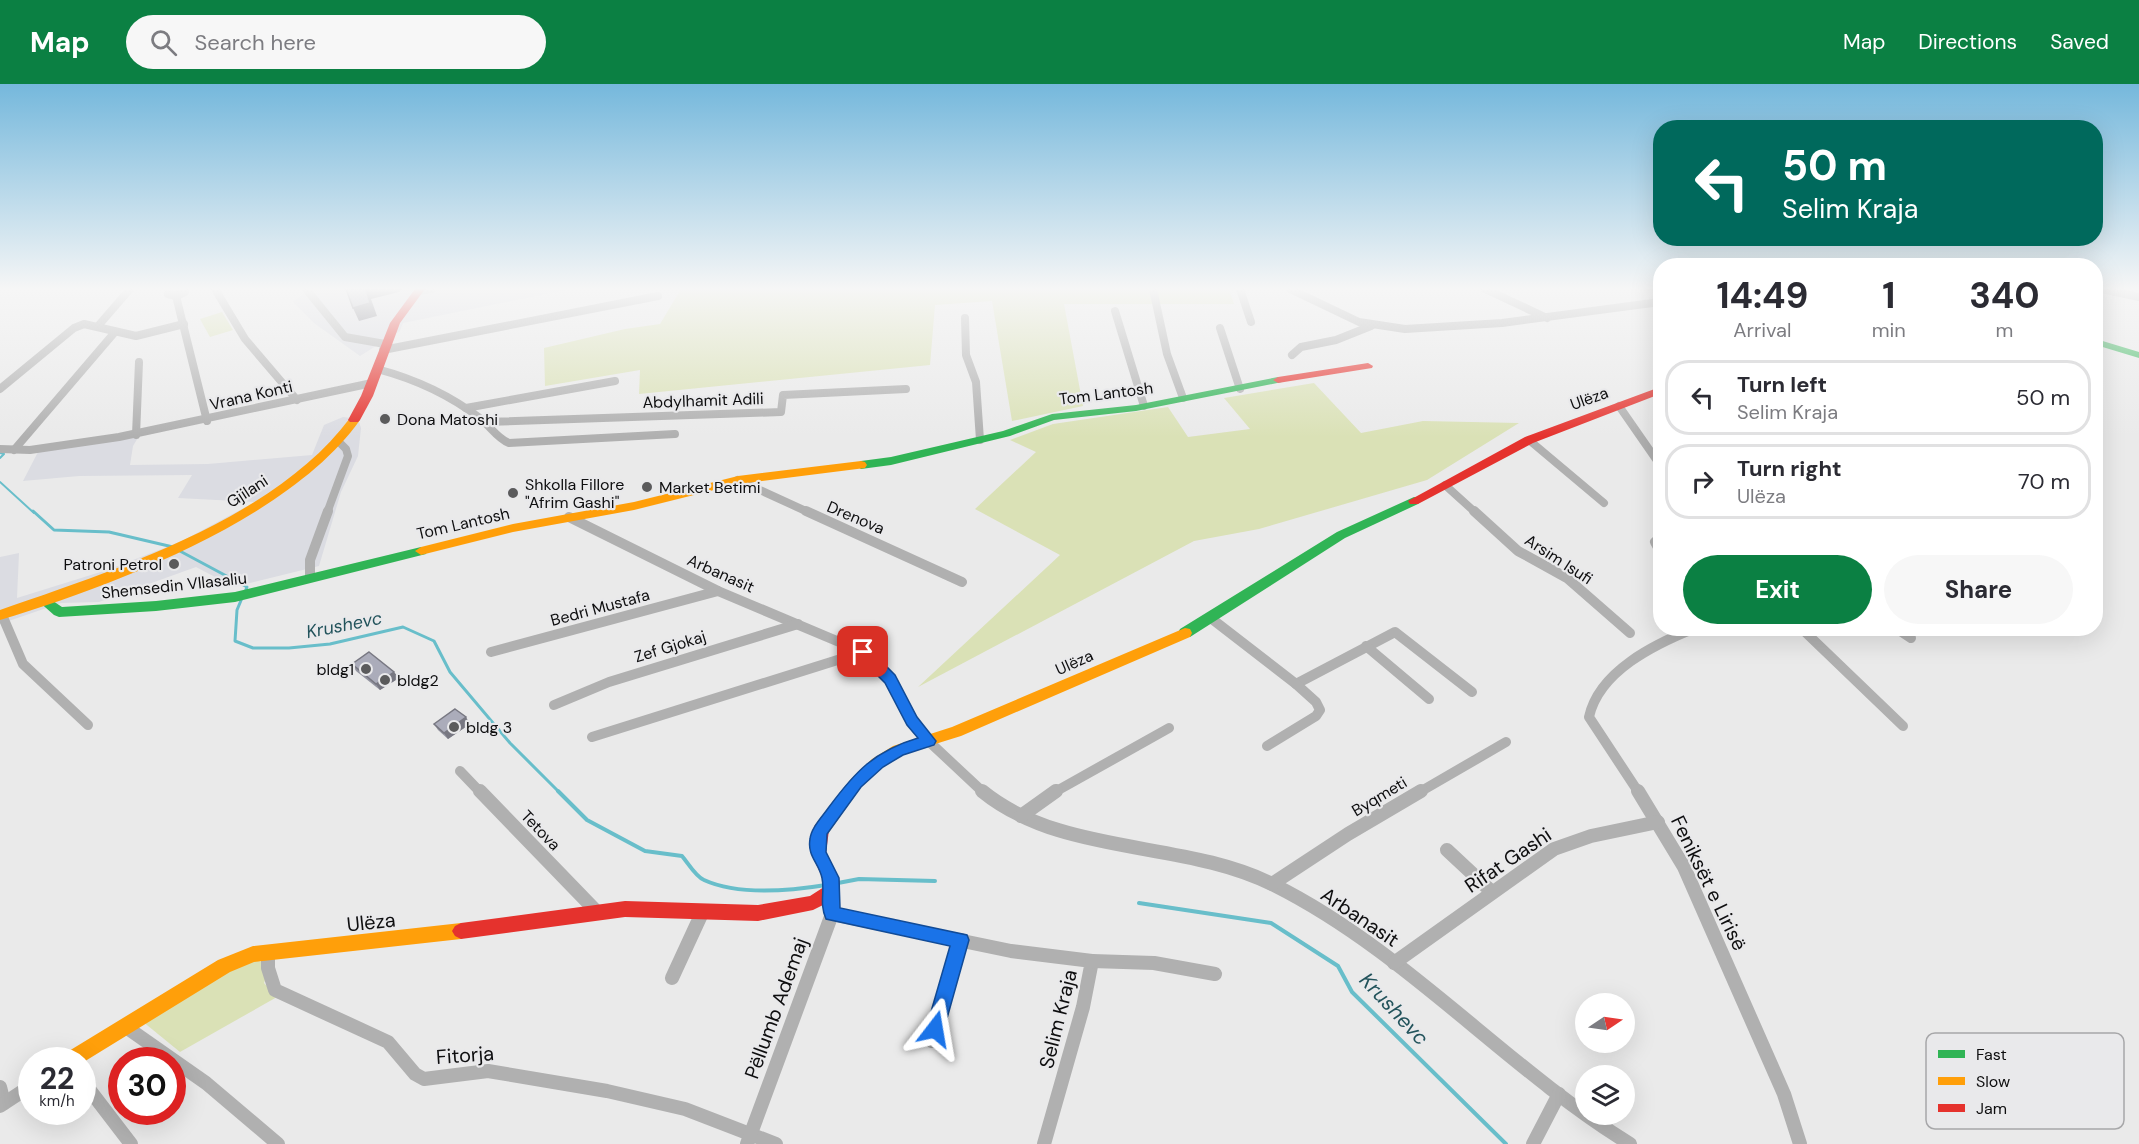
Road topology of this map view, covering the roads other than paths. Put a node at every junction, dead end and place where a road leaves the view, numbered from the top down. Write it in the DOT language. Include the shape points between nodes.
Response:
graph roads {
  1 [pos="61,338"];
  2 [pos="110,338"];
  3 [pos="187,338"];
  4 [pos="245,338"];
  5 [pos="351,338"];
  6 [pos="388,338"];
  7 [pos="430,338"];
  8 [pos="966,338"];
  9 [pos="1118,338"];
  10 [pos="1121,338"];
  11 [pos="1164,338"];
  12 [pos="1223,338"];
  13 [pos="1340,338"];
  14 [pos="2103,344"];
  15 [pos="384,347"];
  16 [pos="1293,355"];
  17 [pos="2139,355"];
  18 [pos="139,362"];
  19 [pos="1368,366"];
  20 [pos="377,369"];
  21 [pos="615,381"];
  22 [pos="372,383"];
  23 [pos="906,388"];
  24 [pos="0,389"];
  25 [pos="1240,389"];
  26 [pos="1653,393"];
  27 [pos="1184,398"];
  28 [pos="297,400"];
  29 [pos="1619,406"];
  30 [pos="1140,407"];
  31 [pos="465,408"];
  32 [pos="207,421"];
  33 [pos="485,422"];
  34 [pos="675,434"];
  35 [pos="136,435"];
  36 [pos="980,440"];
  37 [pos="1529,440"];
  38 [pos="339,442"];
  39 [pos="0,449"];
  40 [pos="14,450"];
  41 [pos="1653,455"];
  42 [pos="738,480"];
  43 [pos="1445,485"];
  44 [pos="1604,503"];
  45 [pos="569,518"];
  46 [pos="310,577"];
  47 [pos="962,582"];
  48 [pos="718,591"];
  49 [pos="44,600"];
  50 [pos="1,615"];
  51 [pos="1212,619"];
  52 [pos="798,624"];
  53 [pos="1630,633"];
  54 [pos="1677,636"];
  55 [pos="1809,636"];
  56 [pos="1908,636"];
  57 [pos="1911,638"];
  58 [pos="1366,646"];
  59 [pos="491,652"];
  60 [pos="863,652"];
  61 [pos="1296,684"];
  62 [pos="1472,692"];
  63 [pos="1429,699"];
  64 [pos="554,705"];
  65 [pos="88,725"];
  66 [pos="1903,726"];
  67 [pos="1169,728"];
  68 [pos="592,737"];
  69 [pos="929,741"];
  70 [pos="1506,742"];
  71 [pos="1267,746"];
  72 [pos="460,771"];
  73 [pos="1021,816"];
  74 [pos="1658,822"];
  75 [pos="1447,850"];
  76 [pos="1272,884"];
  77 [pos="830,886"];
  78 [pos="1492,892"];
  79 [pos="598,913"];
  80 [pos="702,913"];
  81 [pos="832,914"];
  82 [pos="961,940"];
  83 [pos="268,952"];
  84 [pos="1092,961"];
  85 [pos="1394,963"];
  86 [pos="1215,974"];
  87 [pos="672,978"];
  88 [pos="126,1028"];
  89 [pos="932,1041"];
  90 [pos="94,1047"];
  91 [pos="0,1087"];
  92 [pos="18,1094"];
  93 [pos="1559,1094"];
  94 [pos="96,1098"];
  95 [pos="2,1105"];
  96 [pos="749,1139"];
  97 [pos="131,1144"];
  98 [pos="278,1144"];
  99 [pos="776,1144"];
  100 [pos="1044,1144"];
  101 [pos="1533,1144"];
  102 [pos="1630,1144"];
  103 [pos="1800,1144"];
  1 -- 24 [label="street"];
  2 -- 40 [label="street"];
  3 -- 32 [label="street"];
  4 -- 28 [label="street"];
  5 -- 15 [label="street"];
  6 -- 15 [label="street, Gjilani"];
  7 -- 15 [label="street"];
  8 -- 36 [label="street" via="966,355 976,382"];
  9 -- 30 [label="street"];
  10 -- 30 [label="street"];
  11 -- 27 [label="street"];
  12 -- 25 [label="street"];
  13 -- 16 [label="street" via="1301,347"];
  14 -- 17 [label="street"];
  15 -- 20 [label="street, Gjilani"];
  18 -- 35 [label="street"];
  19 -- 25 [label="street, Tom Lantosh"];
  20 -- 22 [label="street, Gjilani"];
  20 -- 31 [label="street" via="435,389"];
  21 -- 31 [label="street"];
  22 -- 28 [label="street, Vrana Konti"];
  22 -- 38 [label="street, Gjilani"];
  23 -- 33 [label="street, Abdylhamit Adili" via="783,395 781,412"];
  25 -- 27 [label="street, Tom Lantosh"];
  26 -- 29 [label="street, Ulëza"];
  27 -- 30 [label="street, Tom Lantosh"];
  28 -- 32 [label="street, Vrana Konti"];
  29 -- 37 [label="street, Ulëza"];
  29 -- 41 [label="street"];
  30 -- 36 [label="street, Tom Lantosh" via="1052,417"];
  31 -- 33 [label="street"];
  32 -- 35 [label="street, Vrana Konti"];
  33 -- 34 [label="street" via="498,438 515,444"];
  35 -- 40 [label="street, Vrana Konti"];
  36 -- 42 [label="street, Tom Lantosh" via="864,466"];
  37 -- 43 [label="street, Ulëza"];
  37 -- 44 [label="street"];
  38 -- 46 [label="street" via="348,456 310,560"];
  38 -- 49 [label="street, Gjilani" via="266,501 187,546"];
  39 -- 40 [label="street, Vrana Konti"];
  42 -- 45 [label="street, Tom Lantosh"];
  42 -- 47 [label="street, Drenova"];
  43 -- 51 [label="street, Ulëza" via="1326,543"];
  43 -- 53 [label="street, Arsim Isufi" via="1518,551 1567,578"];
  45 -- 46 [label="street, Tom Lantosh"];
  45 -- 48 [label="street, Arbanasit"];
  46 -- 49 [label="street, Shemsedin Vllasaliu" via="235,597 156,606 59,612"];
  48 -- 52 [label="street, Arbanasit"];
  48 -- 59 [label="street, Bedri Mustafa"];
  49 -- 50 [label="street, Gjilani"];
  50 -- 65 [label="street" via="23,664"];
  51 -- 61 [label="street"];
  51 -- 69 [label="street, Ulëza"];
  52 -- 60 [label="street, Arbanasit"];
  52 -- 64 [label="street, Zef Gjokaj" via="609,682"];
  54 -- 74 [label="street, Feniksët e Lirisë" via="1656,645 1634,662 1599,692 1589,711 1593,727"];
  55 -- 66 [label="street"];
  56 -- 57 [label="street"];
  58 -- 61 [label="street"];
  58 -- 62 [label="street" via="1390,633 1398,633"];
  58 -- 63 [label="street"];
  60 -- 68 [label="street"];
  60 -- 69 [label="street, Arbanasit" via="887,674 917,729"];
  61 -- 71 [label="street" via="1320,710"];
  67 -- 73 [label="street" via="1037,802"];
  69 -- 73 [label="street, Arbanasit" via="987,796"];
  69 -- 77 [label="street, Ulëza" via="898,750 877,763 836,807 821,830 817,845"];
  70 -- 76 [label="street, Byqmeti" via="1347,834"];
  72 -- 79 [label="street, Tetova"];
  73 -- 76 [label="street, Arbanasit" via="1095,839 1226,868"];
  74 -- 78 [label="street, Rifat Gashi" via="1562,845"];
  74 -- 103 [label="street, Feniksët e Lirisë" via="1684,867 1737,986 1784,1095"];
  75 -- 78 [label="street"];
  76 -- 85 [label="street, Arbanasit"];
  77 -- 80 [label="street, Ulëza" via="813,903 780,910"];
  77 -- 81 [label="street, Pëllumb Ademaj"];
  78 -- 85 [label="street, Rifat Gashi"];
  79 -- 80 [label="street, Ulëza" via="649,909"];
  79 -- 83 [label="street, Ulëza"];
  80 -- 87 [label="street"];
  81 -- 82 [label="street, Selim Kraja"];
  81 -- 96 [label="street, Pëllumb Ademaj"];
  82 -- 84 [label="street, Selim Kraja"];
  82 -- 89 [label="street"];
  83 -- 88 [label="street, Ulëza" via="224,966"];
  83 -- 96 [label="street, Fitorja" via="275,990 388,1042 415,1074 424,1078 488,1071 607,1091 664,1102"];
  84 -- 86 [label="street" via="1154,963"];
  84 -- 100 [label="street, Selim Kraja" via="1083,1008"];
  85 -- 93 [label="street, Arbanasit"];
  88 -- 90 [label="street, Ulëza"];
  88 -- 98 [label="street" via="206,1083"];
  91 -- 95 [label="street"];
  92 -- 95 [label="street"];
  93 -- 101 [label="street"];
  93 -- 102 [label="street, Arbanasit" via="1608,1133"];
  94 -- 97 [label="street"];
  96 -- 99 [label="street, Fitorja"];
}
